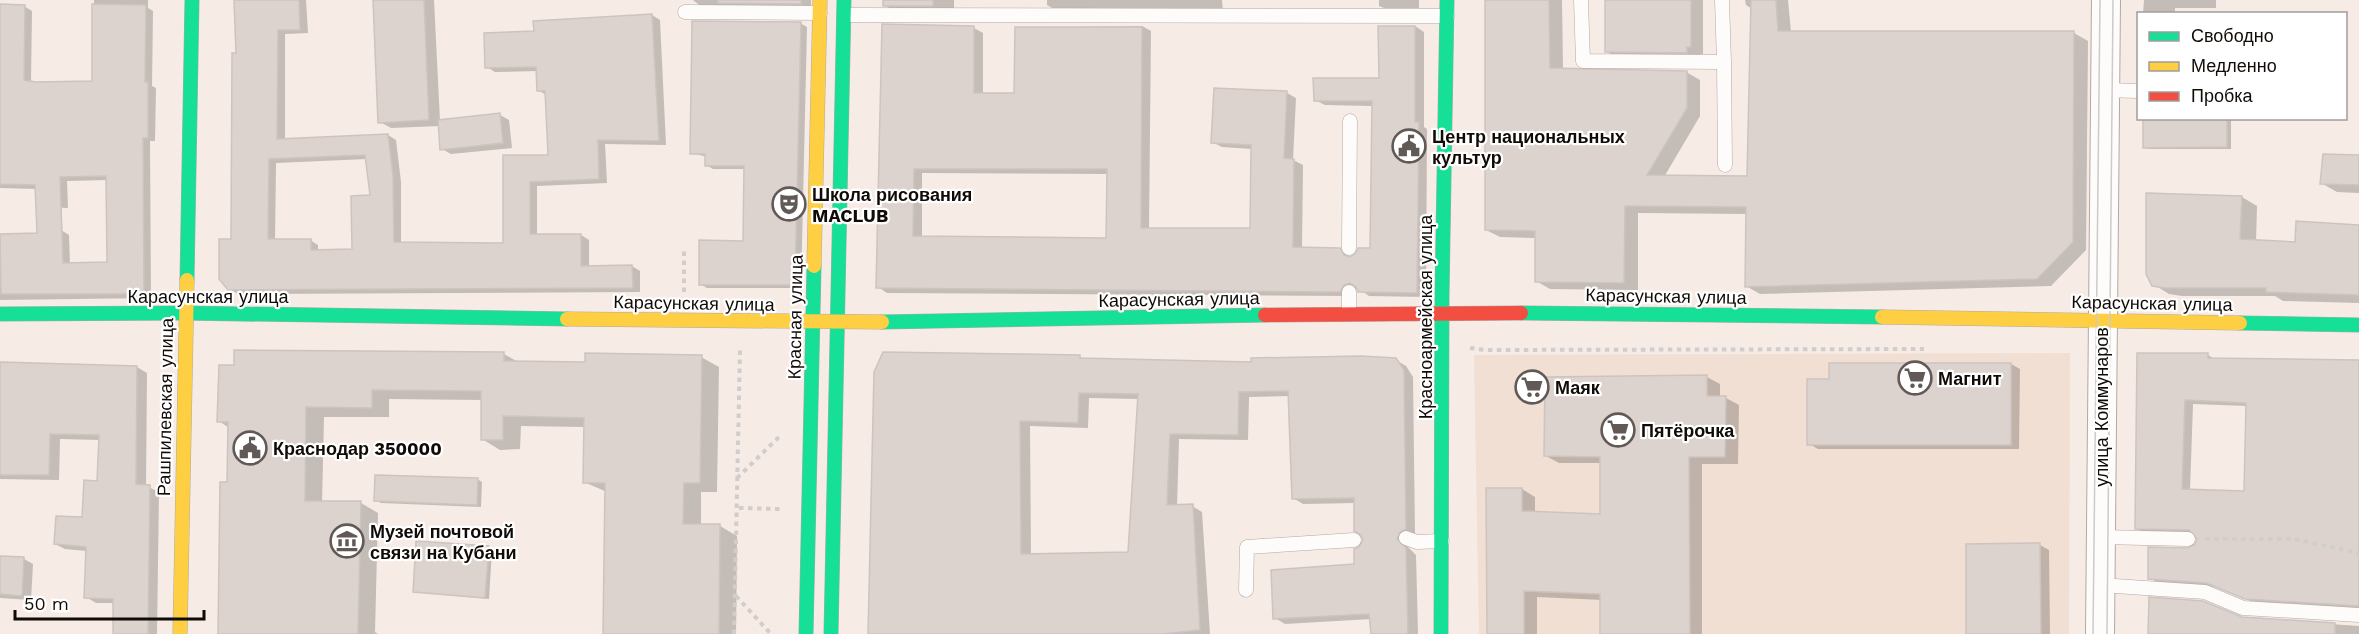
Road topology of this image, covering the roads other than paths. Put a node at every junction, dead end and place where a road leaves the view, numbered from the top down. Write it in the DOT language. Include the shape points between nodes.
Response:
graph roads {
  1 [pos="192,0"];
  2 [pos="844,0"];
  3 [pos="962,0"];
  4 [pos="1447,0"];
  5 [pos="1581,0"];
  6 [pos="1722,0"];
  7 [pos="2106,0"];
  8 [pos="820,7"];
  9 [pos="685,12"];
  10 [pos="844,15"];
  11 [pos="962,15"];
  12 [pos="1447,16"];
  13 [pos="1724,62"];
  14 [pos="2105,90"];
  15 [pos="2137,90"];
  16 [pos="1350,121"];
  17 [pos="1725,165"];
  18 [pos="1349,248"];
  19 [pos="1349,292"];
  20 [pos="184,313"];
  21 [pos="1442,313"];
  22 [pos="0,314"];
  23 [pos="1349,314"];
  24 [pos="2102,320"];
  25 [pos="813,323"];
  26 [pos="837,323"];
  27 [pos="2359,325"];
  28 [pos="2101,537"];
  29 [pos="1406,538"];
  30 [pos="2188,539"];
  31 [pos="1354,540"];
  32 [pos="1442,541"];
  33 [pos="2100,585"];
  34 [pos="1246,590"];
  35 [pos="2359,615"];
  36 [pos="180,634"];
  37 [pos="806,634"];
  38 [pos="831,634"];
  39 [pos="1441,634"];
  40 [pos="2100,634"];
  1 -- 20 [label="street, Рашпилевская улица"];
  2 -- 10 [label="street"];
  3 -- 11 [label="lane"];
  4 -- 12 [label="street, Красноармейская улица"];
  5 -- 13 [label="lane" via="1583,61"];
  6 -- 13 [label="lane"];
  7 -- 14 [label="street, улица Коммунаров"];
  8 -- 9 [label="lane"];
  8 -- 25 [label="street, Красная улица"];
  10 -- 11 [label="lane"];
  10 -- 26 [label="street"];
  11 -- 12 [label="lane"];
  12 -- 21 [label="street, Красноармейская улица"];
  13 -- 17 [label="lane"];
  14 -- 15 [label="lane"];
  14 -- 24 [label="street, улица Коммунаров"];
  16 -- 18 [label="lane"];
  19 -- 23 [label="lane"];
  20 -- 22 [label="street, Карасунская улица"];
  20 -- 25 [label="street, Карасунская улица"];
  20 -- 36 [label="street, Рашпилевская улица"];
  21 -- 23 [label="street, Карасунская улица"];
  21 -- 24 [label="street, Карасунская улица"];
  21 -- 32 [label="street, Красноармейская улица"];
  23 -- 26 [label="street, Карасунская улица"];
  24 -- 27 [label="street, Карасунская улица"];
  24 -- 28 [label="street, улица Коммунаров"];
  25 -- 26 [label="street, Карасунская улица"];
  25 -- 37 [label="street, Красная улица"];
  26 -- 38 [label="street"];
  28 -- 30 [label="lane"];
  28 -- 33 [label="street, улица Коммунаров"];
  29 -- 32 [label="lane" via="1417,542"];
  31 -- 34 [label="lane" via="1247,547"];
  32 -- 39 [label="street, Красноармейская улица"];
  33 -- 35 [label="lane" via="2205,592 2243,609"];
  33 -- 40 [label="street, улица Коммунаров"];
}
